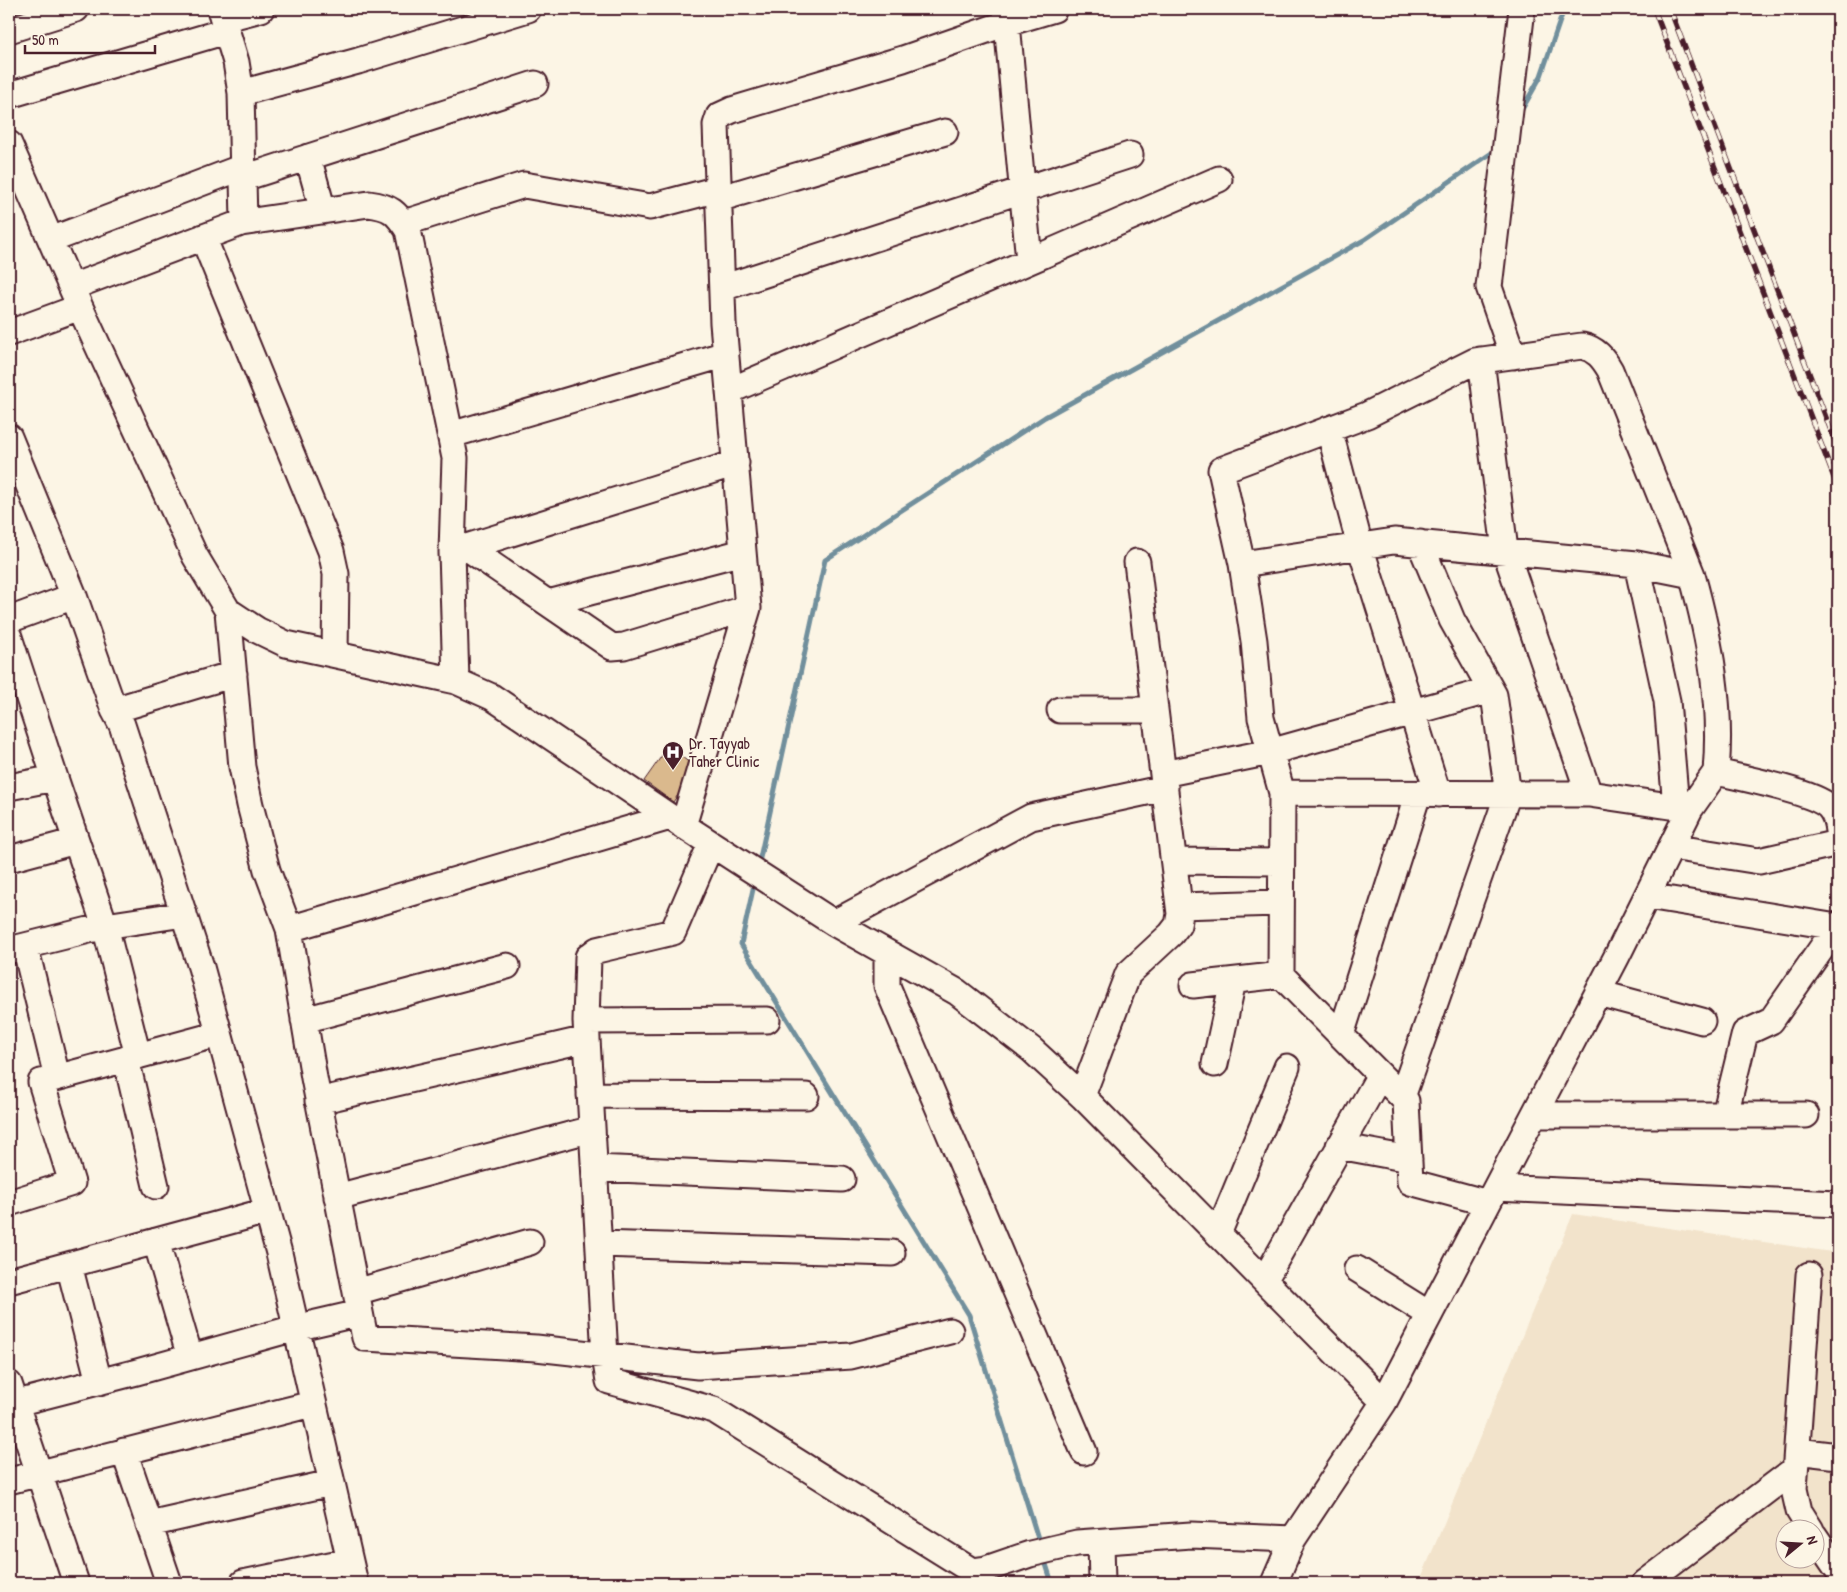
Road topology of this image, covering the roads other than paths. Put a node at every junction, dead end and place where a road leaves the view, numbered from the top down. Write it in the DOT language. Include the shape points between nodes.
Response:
graph roads {
  1 [pos="76,9"];
  2 [pos="261,9"];
  3 [pos="528,9"];
  4 [pos="1054,9"];
  5 [pos="1522,9"];
  6 [pos="1006,16"];
  7 [pos="223,20"];
  8 [pos="9,30"];
  9 [pos="534,84"];
  10 [pos="240,93"];
  11 [pos="9,95"];
  12 [pos="945,132"];
  13 [pos="9,144"];
  14 [pos="1130,155"];
  15 [pos="308,157"];
  16 [pos="244,173"];
  17 [pos="1219,179"];
  18 [pos="1022,189"];
  19 [pos="718,194"];
  20 [pos="323,211"];
  21 [pos="244,222"];
  22 [pos="404,223"];
  23 [pos="203,237"];
  24 [pos="51,240"];
  25 [pos="1029,261"];
  26 [pos="722,288"];
  27 [pos="76,297"];
  28 [pos="9,333"];
  29 [pos="726,354"];
  30 [pos="1513,356"];
  31 [pos="1481,360"];
  32 [pos="729,391"];
  33 [pos="1329,429"];
  34 [pos="451,435"];
  35 [pos="9,436"];
  36 [pos="736,463"];
  37 [pos="1420,543"];
  38 [pos="1360,546"];
  39 [pos="459,549"];
  40 [pos="1505,550"];
  41 [pos="744,552"];
  42 [pos="1137,562"];
  43 [pos="1242,564"];
  44 [pos="1637,564"];
  45 [pos="1692,575"];
  46 [pos="74,596"];
  47 [pos="548,603"];
  48 [pos="748,608"];
  49 [pos="228,611"];
  50 [pos="9,620"];
  51 [pos="9,637"];
  52 [pos="335,654"];
  53 [pos="234,674"];
  54 [pos="456,681"];
  55 [pos="1491,690"];
  56 [pos="114,710"];
  57 [pos="1060,710"];
  58 [pos="1155,710"];
  59 [pos="1413,714"];
  60 [pos="1270,752"];
  61 [pos="1716,772"];
  62 [pos="55,778"];
  63 [pos="1164,781"];
  64 [pos="9,787"];
  65 [pos="1282,793"];
  66 [pos="1428,794"];
  67 [pos="1508,794"];
  68 [pos="1589,794"];
  69 [pos="1683,808"];
  70 [pos="676,822"];
  71 [pos="1838,831"];
  72 [pos="76,841"];
  73 [pos="1838,843"];
  74 [pos="1671,847"];
  75 [pos="721,850"];
  76 [pos="9,859"];
  77 [pos="1174,862"];
  78 [pos="1282,862"];
  79 [pos="1647,896"];
  80 [pos="1281,903"];
  81 [pos="1179,906"];
  82 [pos="184,914"];
  83 [pos="834,923"];
  84 [pos="105,926"];
  85 [pos="1838,926"];
  86 [pos="289,929"];
  87 [pos="17,948"];
  88 [pos="886,952"];
  89 [pos="507,966"];
  90 [pos="1281,975"];
  91 [pos="1233,981"];
  92 [pos="1193,986"];
  93 [pos="1598,993"];
  94 [pos="304,1020"];
  95 [pos="767,1020"];
  96 [pos="1702,1021"];
  97 [pos="587,1030"];
  98 [pos="219,1034"];
  99 [pos="1341,1035"];
  100 [pos="132,1057"];
  101 [pos="1215,1064"];
  102 [pos="1287,1067"];
  103 [pos="1380,1075"];
  104 [pos="57,1077"];
  105 [pos="590,1096"];
  106 [pos="806,1096"];
  107 [pos="1082,1096"];
  108 [pos="1402,1096"];
  109 [pos="318,1101"];
  110 [pos="1534,1115"];
  111 [pos="1725,1115"];
  112 [pos="1806,1116"];
  113 [pos="592,1129"];
  114 [pos="1339,1146"];
  115 [pos="1409,1159"];
  116 [pos="594,1168"];
  117 [pos="842,1179"];
  118 [pos="156,1186"];
  119 [pos="1492,1195"];
  120 [pos="337,1197"];
  121 [pos="9,1203"];
  122 [pos="1838,1204"];
  123 [pos="267,1211"];
  124 [pos="1218,1234"];
  125 [pos="156,1241"];
  126 [pos="530,1242"];
  127 [pos="599,1244"];
  128 [pos="892,1253"];
  129 [pos="69,1265"];
  130 [pos="1357,1270"];
  131 [pos="1809,1275"];
  132 [pos="1265,1279"];
  133 [pos="9,1281"];
  134 [pos="358,1303"];
  135 [pos="1429,1314"];
  136 [pos="295,1328"];
  137 [pos="950,1331"];
  138 [pos="605,1356"];
  139 [pos="190,1357"];
  140 [pos="99,1382"];
  141 [pos="11,1397"];
  142 [pos="1384,1402"];
  143 [pos="312,1404"];
  144 [pos="124,1451"];
  145 [pos="1084,1452"];
  146 [pos="1838,1456"];
  147 [pos="1796,1460"];
  148 [pos="38,1472"];
  149 [pos="9,1481"];
  150 [pos="330,1483"];
  151 [pos="1805,1520"];
  152 [pos="149,1524"];
  153 [pos="1293,1539"];
  154 [pos="1089,1542"];
  155 [pos="1824,1550"];
  156 [pos="1838,1570"];
  157 [pos="352,1572"];
  158 [pos="259,1582"];
  159 [pos="76,1583"];
  160 [pos="169,1583"];
  161 [pos="1102,1583"];
  162 [pos="1274,1583"];
  163 [pos="1646,1583"];
  1 -- 8 [label="street"];
  2 -- 7 [label="street"];
  3 -- 10 [label="street"];
  4 -- 6 [label="street"];
  5 -- 30 [label="street" via="1489,287"];
  6 -- 18 [label="street"];
  6 -- 19 [label="street" via="903,59 719,116 716,125"];
  7 -- 10 [label="street" via="236,62"];
  7 -- 11 [label="street"];
  9 -- 15 [label="street"];
  10 -- 16 [label="street"];
  12 -- 19 [label="street"];
  13 -- 24 [label="street"];
  14 -- 18 [label="street"];
  15 -- 16 [label="street"];
  15 -- 20 [label="street"];
  16 -- 21 [label="street"];
  16 -- 24 [label="street"];
  17 -- 25 [label="street"];
  18 -- 25 [label="street"];
  18 -- 26 [label="street"];
  19 -- 22 [label="street" via="650,207 524,185"];
  19 -- 26 [label="street"];
  20 -- 21 [label="street"];
  20 -- 22 [label="street" via="369,204 386,206"];
  21 -- 23 [label="street"];
  22 -- 34 [label="street"];
  23 -- 27 [label="street"];
  23 -- 52 [label="street" via="331,551 336,574"];
  24 -- 27 [label="street"];
  25 -- 32 [label="street"];
  26 -- 29 [label="street"];
  27 -- 28 [label="street"];
  27 -- 49 [label="street" via="195,556"];
  29 -- 32 [label="street"];
  29 -- 34 [label="street"];
  30 -- 31 [label="street"];
  30 -- 45 [label="street" via="1582,346 1592,348 1604,360"];
  31 -- 33 [label="street" via="1367,415"];
  31 -- 40 [label="street"];
  32 -- 36 [label="street"];
  33 -- 38 [label="street"];
  33 -- 43 [label="street" via="1221,470"];
  34 -- 39 [label="street"];
  35 -- 46 [label="street"];
  36 -- 39 [label="street"];
  36 -- 41 [label="street"];
  37 -- 38 [label="street" via="1394,541"];
  37 -- 40 [label="street"];
  37 -- 55 [label="street" via="1452,620"];
  38 -- 43 [label="street"];
  38 -- 59 [label="street"];
  39 -- 47 [label="street"];
  39 -- 54 [label="street"];
  40 -- 44 [label="street"];
  40 -- 68 [label="street"];
  41 -- 47 [label="street"];
  41 -- 48 [label="street"];
  42 -- 58 [label="street"];
  43 -- 60 [label="street" via="1254,641 1260,718"];
  44 -- 45 [label="street"];
  44 -- 69 [label="street" via="1667,701"];
  45 -- 61 [label="street" via="1713,658 1718,744"];
  46 -- 50 [label="street"];
  46 -- 56 [label="street"];
  47 -- 48 [label="street" via="618,648"];
  48 -- 70 [label="street"];
  49 -- 52 [label="street" via="286,644"];
  49 -- 53 [label="street"];
  51 -- 62 [label="street"];
  52 -- 54 [label="street"];
  53 -- 56 [label="street"];
  53 -- 86 [label="street" via="242,767 250,806"];
  54 -- 70 [label="street" via="492,697"];
  55 -- 59 [label="street"];
  55 -- 67 [label="street"];
  56 -- 82 [label="street" via="122,725"];
  57 -- 58 [label="street"];
  58 -- 63 [label="street"];
  59 -- 60 [label="street"];
  59 -- 66 [label="street"];
  60 -- 63 [label="street"];
  60 -- 65 [label="street"];
  61 -- 69 [label="street"];
  61 -- 71 [label="street" via="1782,789 1827,805 1836,816"];
  62 -- 64 [label="street"];
  62 -- 72 [label="street"];
  63 -- 77 [label="street"];
  63 -- 83 [label="street" via="1031,817"];
  65 -- 66 [label="street"];
  65 -- 78 [label="street"];
  66 -- 67 [label="street"];
  66 -- 99 [label="street"];
  67 -- 68 [label="street"];
  67 -- 108 [label="street"];
  68 -- 69 [label="street"];
  69 -- 74 [label="street"];
  70 -- 75 [label="street"];
  70 -- 86 [label="street"];
  72 -- 76 [label="street"];
  72 -- 84 [label="street"];
  73 -- 74 [label="street" via="1759,860"];
  74 -- 79 [label="street"];
  75 -- 83 [label="street"];
  75 -- 97 [label="street" via="673,932 590,954"];
  77 -- 78 [label="street"];
  77 -- 81 [label="street"];
  78 -- 80 [label="street"];
  79 -- 85 [label="street"];
  79 -- 93 [label="street"];
  80 -- 81 [label="street"];
  80 -- 90 [label="street"];
  81 -- 107 [label="street" via="1178,925 1128,974"];
  82 -- 84 [label="street"];
  82 -- 98 [label="street"];
  83 -- 88 [label="street"];
  84 -- 87 [label="street"];
  84 -- 100 [label="street"];
  85 -- 111 [label="street" via="1771,1021 1745,1033"];
  86 -- 94 [label="street"];
  87 -- 104 [label="street"];
  88 -- 107 [label="street" via="957,992 1032,1050"];
  88 -- 145 [label="street" via="887,986"];
  89 -- 94 [label="street"];
  90 -- 91 [label="street"];
  90 -- 99 [label="street"];
  91 -- 92 [label="street"];
  91 -- 101 [label="street"];
  93 -- 96 [label="street"];
  93 -- 110 [label="street"];
  94 -- 109 [label="street"];
  95 -- 97 [label="street"];
  97 -- 105 [label="street"];
  97 -- 109 [label="street"];
  98 -- 100 [label="street"];
  98 -- 123 [label="street"];
  99 -- 103 [label="street"];
  100 -- 104 [label="street"];
  100 -- 118 [label="street"];
  102 -- 124 [label="street"];
  103 -- 108 [label="street"];
  103 -- 114 [label="street"];
  104 -- 121 [label="street" via="41,1082 72,1183"];
  105 -- 106 [label="street"];
  105 -- 113 [label="street"];
  107 -- 124 [label="street"];
  108 -- 115 [label="street" via="1406,1101"];
  109 -- 120 [label="street"];
  110 -- 111 [label="street"];
  110 -- 119 [label="street"];
  111 -- 112 [label="street"];
  113 -- 116 [label="street"];
  113 -- 120 [label="street"];
  114 -- 115 [label="street"];
  114 -- 132 [label="street"];
  115 -- 119 [label="street" via="1410,1182"];
  116 -- 117 [label="street"];
  116 -- 127 [label="street"];
  119 -- 122 [label="street"];
  119 -- 135 [label="street"];
  120 -- 134 [label="street"];
  123 -- 125 [label="street"];
  123 -- 136 [label="street"];
  124 -- 132 [label="street"];
  125 -- 129 [label="street"];
  125 -- 139 [label="street"];
  126 -- 134 [label="street"];
  127 -- 128 [label="street"];
  127 -- 138 [label="street"];
  129 -- 133 [label="street"];
  129 -- 140 [label="street"];
  130 -- 135 [label="street"];
  131 -- 147 [label="street"];
  132 -- 142 [label="street"];
  134 -- 136 [label="street"];
  134 -- 138 [label="street" via="365,1338 536,1348"];
  135 -- 142 [label="street"];
  136 -- 139 [label="street"];
  136 -- 143 [label="street"];
  137 -- 138 [label="street" via="851,1356 698,1366"];
  138 -- 154 [label="street" via="607,1378 612,1384 714,1410 966,1569 986,1569 1030,1554"];
  139 -- 140 [label="street"];
  140 -- 141 [label="street"];
  141 -- 148 [label="street"];
  142 -- 153 [label="street"];
  143 -- 144 [label="street"];
  143 -- 150 [label="street"];
  144 -- 148 [label="street"];
  144 -- 152 [label="street"];
  146 -- 147 [label="street"];
  147 -- 151 [label="street" via="1795,1500"];
  147 -- 163 [label="street"];
  148 -- 149 [label="street"];
  148 -- 159 [label="street"];
  150 -- 152 [label="street"];
  150 -- 157 [label="street"];
  152 -- 160 [label="street"];
  153 -- 154 [label="street" via="1191,1535"];
  153 -- 162 [label="street"];
  154 -- 161 [label="street"];
  155 -- 156 [label="street"];
  157 -- 158 [label="street"];
}
